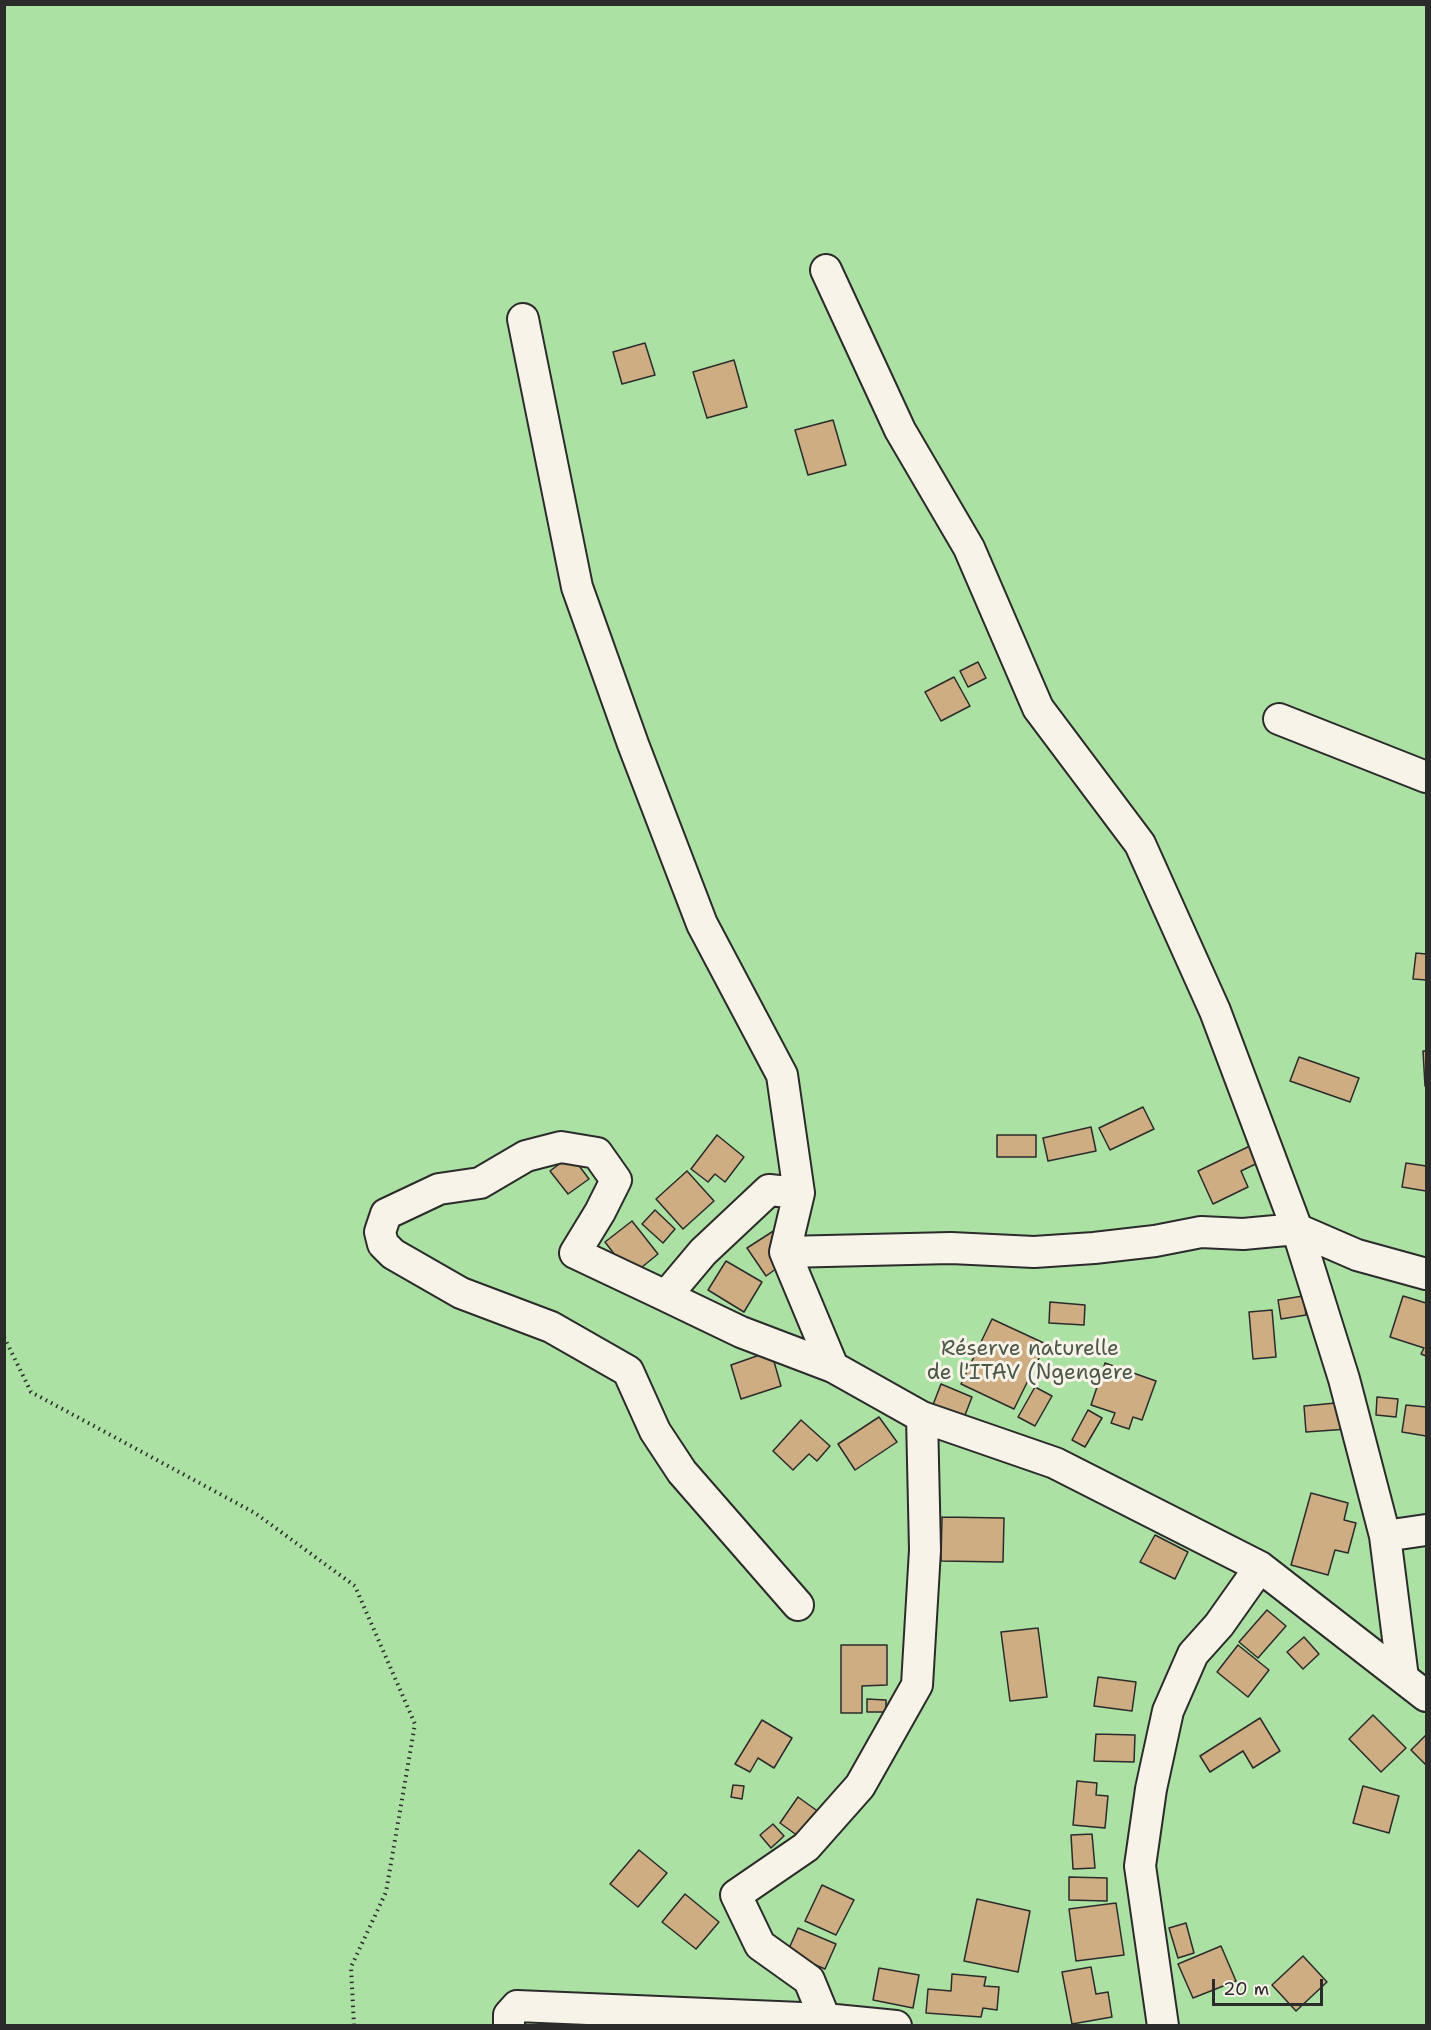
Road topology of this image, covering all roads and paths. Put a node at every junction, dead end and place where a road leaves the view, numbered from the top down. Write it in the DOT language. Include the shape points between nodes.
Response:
graph roads {
  1 [pos="826,270"];
  2 [pos="523,319"];
  3 [pos="1279,719"];
  4 [pos="1426,777"];
  5 [pos="799,1193"];
  6 [pos="1297,1229"];
  7 [pos="785,1252"];
  8 [pos="1426,1274"];
  9 [pos="666,1296"];
  10 [pos="4,1337"];
  11 [pos="833,1367"];
  12 [pos="922,1416"];
  13 [pos="1426,1530"];
  14 [pos="1385,1536"];
  15 [pos="1260,1567"];
  16 [pos="798,1605"];
  17 [pos="1403,1678"];
  18 [pos="1426,1696"];
  19 [pos="824,2022"];
  20 [pos="354,2025"];
  21 [pos="509,2025"];
  22 [pos="896,2025"];
  23 [pos="1163,2025"];
  1 -- 6 [label="street" via="900,430 969,548 1038,708 1140,844 1215,1011"];
  2 -- 5 [label="street" via="577,587 702,924 782,1075"];
  3 -- 4 [label="street"];
  5 -- 7 [label="street"];
  5 -- 9 [label="street" via="770,1190 703,1252"];
  6 -- 7 [label="street" via="1201,1232 1155,1241 1034,1252 951,1248"];
  6 -- 8 [label="street" via="1357,1256"];
  6 -- 14 [label="street" via="1344,1379"];
  7 -- 11 [label="street"];
  9 -- 11 [label="street" via="741,1332"];
  9 -- 16 [label="street" via="575,1253 616,1180 597,1153 561,1147 526,1156 480,1183 439,1189 386,1214 380,1232 383,1244 393,1254 461,1293 551,1328 628,1371 655,1431 682,1472"];
  10 -- 20 [label="path" via="31,1392 255,1513 355,1586 415,1724 386,1892 351,1967"];
  11 -- 12 [label="street"];
  12 -- 15 [label="street" via="1055,1463"];
  12 -- 19 [label="street" via="925,1550 917,1685 860,1786 806,1847 736,1895 760,1945 809,1980"];
  13 -- 14 [label="street"];
  14 -- 17 [label="street"];
  15 -- 17 [label="street"];
  15 -- 23 [label="street" via="1193,1654 1168,1711 1151,1789 1140,1866"];
  17 -- 18 [label="street"];
  19 -- 21 [label="street" via="517,2006 509,2015"];
  19 -- 22 [label="street"];
}
